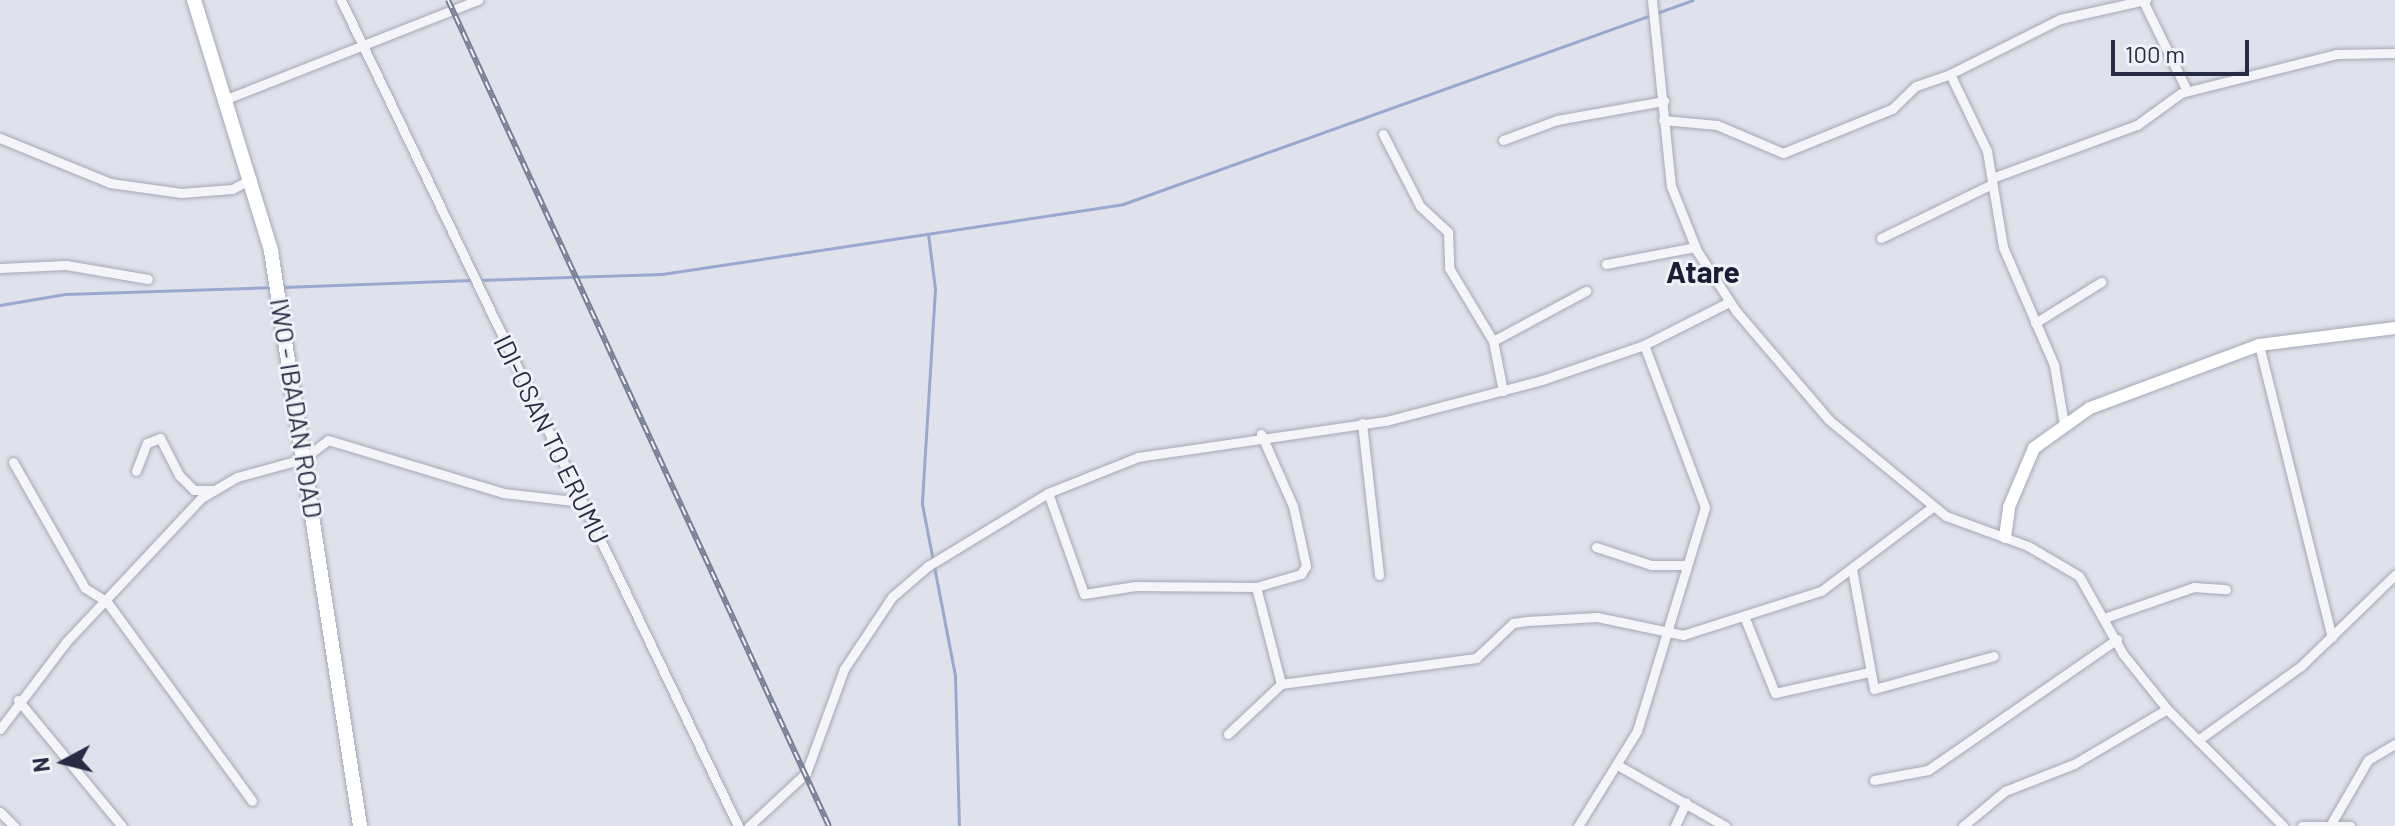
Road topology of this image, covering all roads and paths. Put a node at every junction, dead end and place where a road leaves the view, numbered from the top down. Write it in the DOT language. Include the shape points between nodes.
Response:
graph roads {
  1 [pos="194,0"];
  2 [pos="341,0"];
  3 [pos="478,0"];
  4 [pos="1652,0"];
  5 [pos="2144,0"];
  6 [pos="365,49"];
  7 [pos="2395,53"];
  8 [pos="1950,74"];
  9 [pos="2187,91"];
  10 [pos="229,98"];
  11 [pos="1664,101"];
  12 [pos="1663,120"];
  13 [pos="1383,134"];
  14 [pos="0,138"];
  15 [pos="1503,140"];
  16 [pos="253,178"];
  17 [pos="1992,181"];
  18 [pos="1881,238"];
  19 [pos="1695,247"];
  20 [pos="1606,264"];
  21 [pos="0,268"];
  22 [pos="148,279"];
  23 [pos="2101,282"];
  24 [pos="1586,291"];
  25 [pos="1729,302"];
  26 [pos="2035,323"];
  27 [pos="2395,328"];
  28 [pos="1493,341"];
  29 [pos="1644,345"];
  30 [pos="2259,345"];
  31 [pos="1503,391"];
  32 [pos="1362,423"];
  33 [pos="2064,424"];
  34 [pos="1261,434"];
  35 [pos="303,459"];
  36 [pos="13,462"];
  37 [pos="136,471"];
  38 [pos="212,490"];
  39 [pos="1048,493"];
  40 [pos="582,502"];
  41 [pos="1934,506"];
  42 [pos="2005,537"];
  43 [pos="1596,547"];
  44 [pos="1685,565"];
  45 [pos="1852,569"];
  46 [pos="1379,575"];
  47 [pos="2395,575"];
  48 [pos="1256,587"];
  49 [pos="2226,589"];
  50 [pos="107,602"];
  51 [pos="1744,616"];
  52 [pos="2107,617"];
  53 [pos="1667,632"];
  54 [pos="2332,637"];
  55 [pos="2117,639"];
  56 [pos="1994,656"];
  57 [pos="1869,672"];
  58 [pos="1281,684"];
  59 [pos="18,700"];
  60 [pos="2167,709"];
  61 [pos="0,729"];
  62 [pos="1228,734"];
  63 [pos="2198,740"];
  64 [pos="2395,744"];
  65 [pos="1621,767"];
  66 [pos="1874,780"];
  67 [pos="252,801"];
  68 [pos="1686,802"];
  69 [pos="0,812"];
  70 [pos="2332,822"];
  71 [pos="14,826"];
  72 [pos="122,826"];
  73 [pos="360,826"];
  74 [pos="738,826"];
  75 [pos="749,826"];
  76 [pos="1578,826"];
  77 [pos="1675,826"];
  78 [pos="1725,826"];
  79 [pos="1963,826"];
  80 [pos="2283,826"];
  81 [pos="2302,826"];
  82 [pos="2350,826"];
  1 -- 10 [label="main road, IWO - IBADAN ROAD"];
  2 -- 6 [label="street, IDI-OSAN TO ERUMU"];
  3 -- 6 [label="street"];
  4 -- 11 [label="street"];
  5 -- 8 [label="street" via="2060,19"];
  5 -- 9 [label="street"];
  6 -- 10 [label="street"];
  6 -- 40 [label="street, IDI-OSAN TO ERUMU"];
  7 -- 9 [label="street" via="2336,54"];
  8 -- 12 [label="street" via="1916,86 1892,109 1783,153 1717,125"];
  8 -- 17 [label="street" via="1979,128"];
  9 -- 17 [label="street" via="2137,125"];
  10 -- 16 [label="main road, IWO - IBADAN ROAD"];
  11 -- 12 [label="street"];
  11 -- 15 [label="street" via="1557,120"];
  12 -- 19 [label="street" via="1671,186"];
  13 -- 28 [label="street" via="1420,206 1448,232 1449,268"];
  14 -- 16 [label="street" via="110,183 181,193 232,189"];
  16 -- 35 [label="main road, IWO - IBADAN ROAD" via="283,312"];
  17 -- 18 [label="street"];
  17 -- 26 [label="street" via="2003,247"];
  19 -- 20 [label="street"];
  19 -- 25 [label="street"];
  21 -- 22 [label="street" via="66,265"];
  23 -- 26 [label="street"];
  24 -- 28 [label="street"];
  25 -- 29 [label="street"];
  25 -- 41 [label="street" via="1829,420"];
  26 -- 33 [label="street" via="2054,365"];
  27 -- 30 [label="street"];
  28 -- 31 [label="street"];
  29 -- 31 [label="street"];
  29 -- 44 [label="street" via="1705,507"];
  30 -- 33 [label="street" via="2155,389 2114,397"];
  30 -- 54 [label="street"];
  31 -- 32 [label="street"];
  32 -- 34 [label="street"];
  32 -- 46 [label="street"];
  33 -- 42 [label="street" via="2026,462"];
  34 -- 39 [label="street" via="1138,457"];
  34 -- 48 [label="street" via="1293,506 1306,566"];
  35 -- 38 [label="street"];
  35 -- 40 [label="street" via="339,439 407,469 503,493"];
  35 -- 73 [label="main road, IWO - IBADAN ROAD"];
  36 -- 50 [label="street" via="79,579"];
  37 -- 38 [label="street" via="147,443 160,438 179,475 194,490"];
  38 -- 50 [label="street"];
  39 -- 48 [label="street" via="1084,594 1135,586"];
  39 -- 75 [label="street" via="928,566 864,635 806,773"];
  40 -- 74 [label="street, IDI-OSAN TO ERUMU"];
  41 -- 42 [label="street"];
  41 -- 45 [label="street"];
  42 -- 52 [label="street" via="2079,576"];
  43 -- 44 [label="street" via="1651,565"];
  44 -- 53 [label="street"];
  45 -- 51 [label="street" via="1821,591"];
  45 -- 57 [label="street"];
  47 -- 54 [label="street"];
  48 -- 58 [label="street"];
  49 -- 52 [label="street" via="2194,587 2138,612"];
  50 -- 59 [label="street"];
  50 -- 67 [label="street"];
  51 -- 53 [label="street" via="1683,635"];
  51 -- 57 [label="street" via="1775,693"];
  52 -- 55 [label="street"];
  53 -- 58 [label="street" via="1597,617 1527,621 1513,623 1476,658"];
  53 -- 65 [label="street" via="1661,667"];
  54 -- 63 [label="street"];
  55 -- 60 [label="street"];
  55 -- 66 [label="street" via="1928,770"];
  56 -- 57 [label="street" via="1880,692"];
  58 -- 62 [label="street"];
  59 -- 61 [label="street"];
  59 -- 72 [label="street"];
  60 -- 63 [label="street"];
  60 -- 79 [label="street" via="2074,764 2005,791"];
  63 -- 80 [label="street"];
  64 -- 70 [label="street" via="2368,760"];
  65 -- 68 [label="street"];
  65 -- 76 [label="street"];
  68 -- 77 [label="street"];
  68 -- 78 [label="street"];
  69 -- 71 [label="street"];
  70 -- 81 [label="street"];
  70 -- 82 [label="street"];
}
